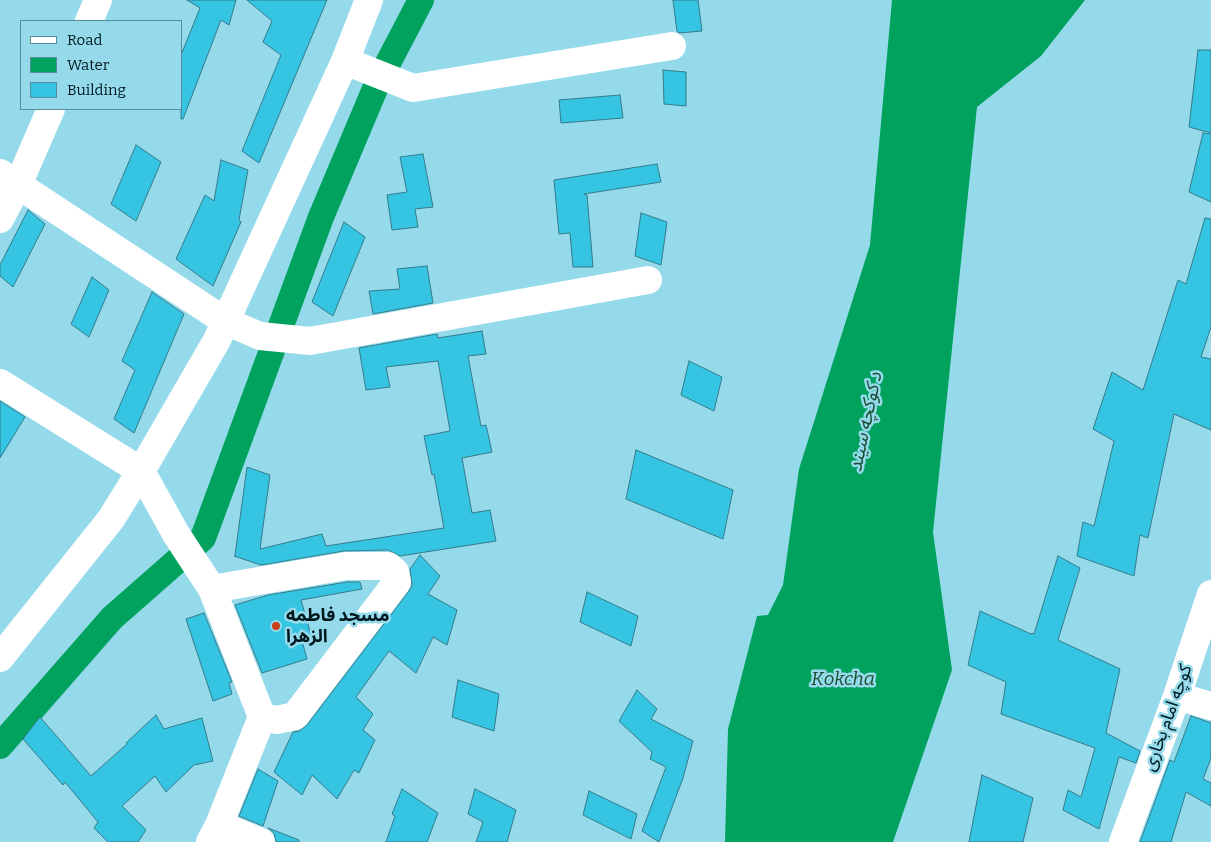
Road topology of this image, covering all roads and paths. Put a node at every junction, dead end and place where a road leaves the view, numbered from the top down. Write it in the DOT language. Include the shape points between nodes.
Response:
graph roads {
  1 [pos="98,0"];
  2 [pos="369,0"];
  3 [pos="88,20"];
  4 [pos="672,46"];
  5 [pos="345,61"];
  6 [pos="50,110"];
  7 [pos="9,179"];
  8 [pos="0,219"];
  9 [pos="648,280"];
  10 [pos="225,321"];
  11 [pos="0,383"];
  12 [pos="141,471"];
  13 [pos="212,589"];
  14 [pos="1211,594"];
  15 [pos="0,658"];
  16 [pos="1177,696"];
  17 [pos="1211,706"];
  18 [pos="262,716"];
  19 [pos="215,834"];
  20 [pos="261,842"];
  21 [pos="1123,842"];
  1 -- 3 [label="street"];
  2 -- 5 [label="street"];
  4 -- 5 [label="street" via="413,88"];
  5 -- 10 [label="street"];
  6 -- 7 [label="street"];
  7 -- 8 [label="street"];
  7 -- 10 [label="street"];
  9 -- 10 [label="street" via="310,341 260,336"];
  10 -- 12 [label="street"];
  11 -- 12 [label="street"];
  12 -- 13 [label="street"];
  12 -- 15 [label="street" via="111,518"];
  13 -- 18 [label="street"];
  13 -- 18 [label="street" via="346,566 388,566 395,572 398,582 295,716 277,720"];
  14 -- 16 [label="street, کوچه امام بخاری"];
  16 -- 17 [label="street"];
  16 -- 21 [label="street, کوچه امام بخاری"];
  18 -- 19 [label="street"];
  19 -- 20 [label="street"];
}
